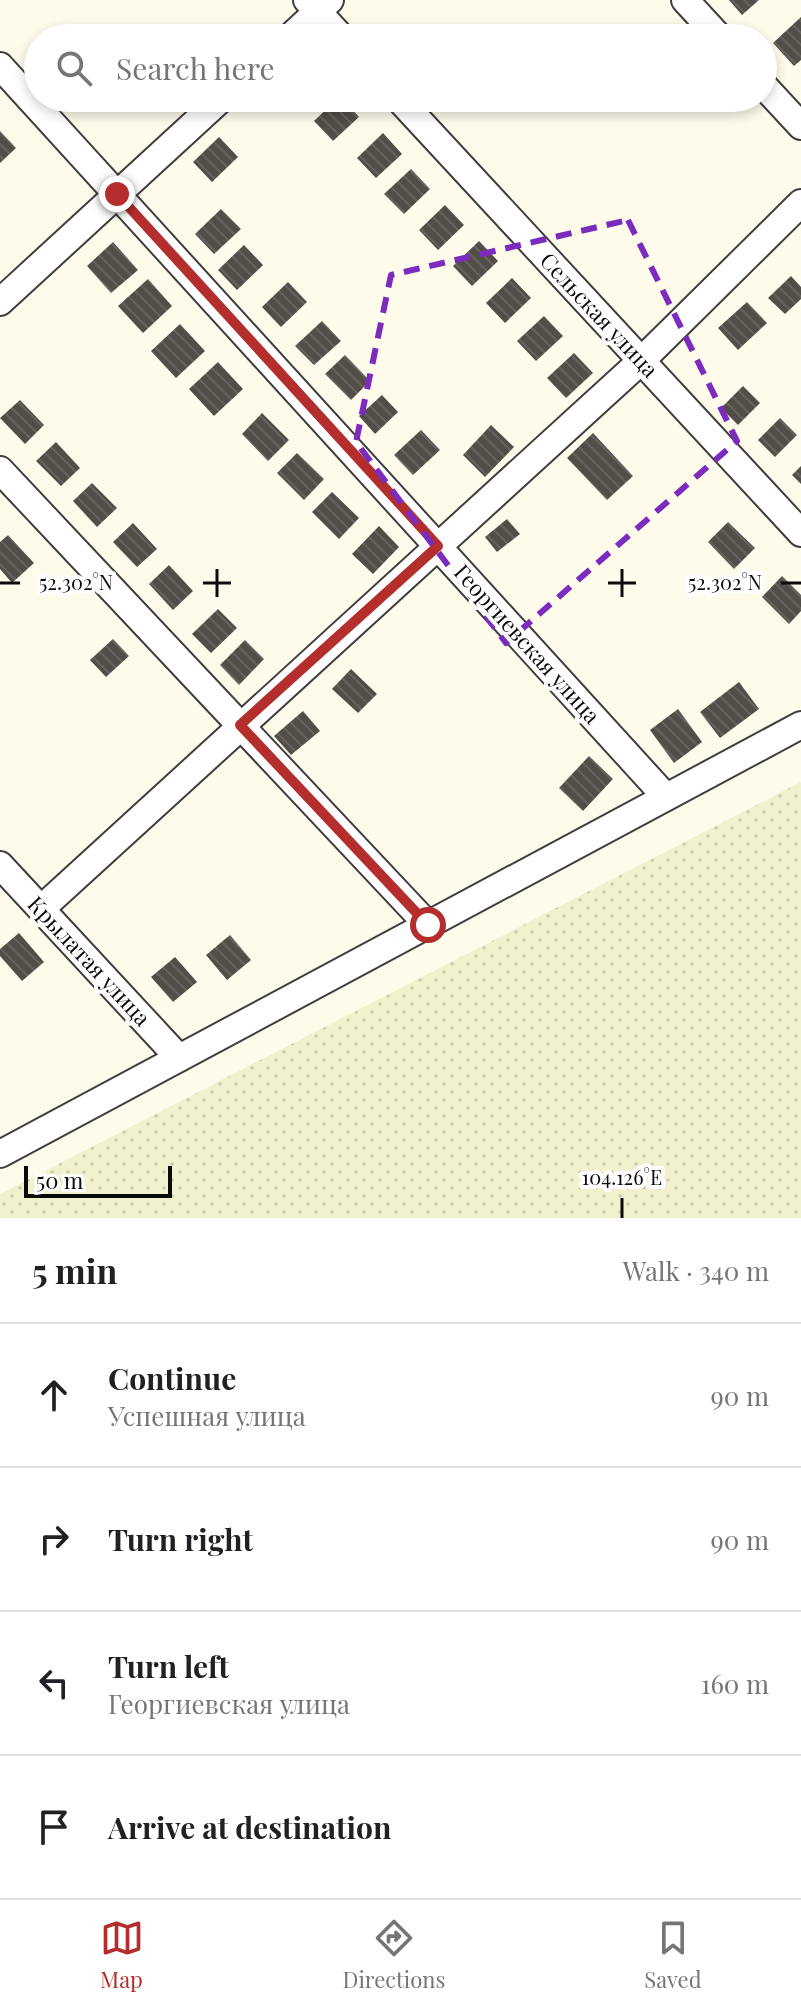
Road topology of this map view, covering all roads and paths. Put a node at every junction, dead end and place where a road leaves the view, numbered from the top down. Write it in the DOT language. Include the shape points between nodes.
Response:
graph roads {
  1 [pos="685,0"];
  2 [pos="318,4"];
  3 [pos="301,24"];
  4 [pos="332,24"];
  5 [pos="707,24"];
  6 [pos="0,66"];
  7 [pos="24,92"];
  8 [pos="777,100"];
  9 [pos="42,112"];
  10 [pos="207,112"];
  11 [pos="411,112"];
  12 [pos="801,126"];
  13 [pos="117,194"];
  14 [pos="801,203"];
  15 [pos="0,302"];
  16 [pos="641,361"];
  17 [pos="0,470"];
  18 [pos="801,533"];
  19 [pos="438,546"];
  20 [pos="240,725"];
  21 [pos="801,725"];
  22 [pos="666,797"];
  23 [pos="0,865"];
  24 [pos="41,909"];
  25 [pos="428,925"];
  26 [pos="179,1058"];
  27 [pos="0,1154"];
  1 -- 5 [label="street"];
  2 -- 3 [label="street"];
  2 -- 4 [label="street"];
  6 -- 7 [label="street, Георгиевская улица"];
  8 -- 12 [label="street"];
  9 -- 13 [label="street, Георгиевская улица"];
  10 -- 13 [label="street"];
  11 -- 16 [label="street, Сельская улица"];
  13 -- 15 [label="street"];
  13 -- 19 [label="street, Георгиевская улица"];
  14 -- 16 [label="street"];
  16 -- 18 [label="street, Сельская улица"];
  16 -- 19 [label="street"];
  17 -- 20 [label="street"];
  19 -- 20 [label="street"];
  19 -- 22 [label="street, Георгиевская улица"];
  20 -- 24 [label="street"];
  20 -- 25 [label="street"];
  21 -- 22 [label="street"];
  22 -- 25 [label="street"];
  23 -- 24 [label="street, Крылатая улица"];
  24 -- 26 [label="street, Крылатая улица"];
  25 -- 26 [label="street"];
  26 -- 27 [label="street"];
}
